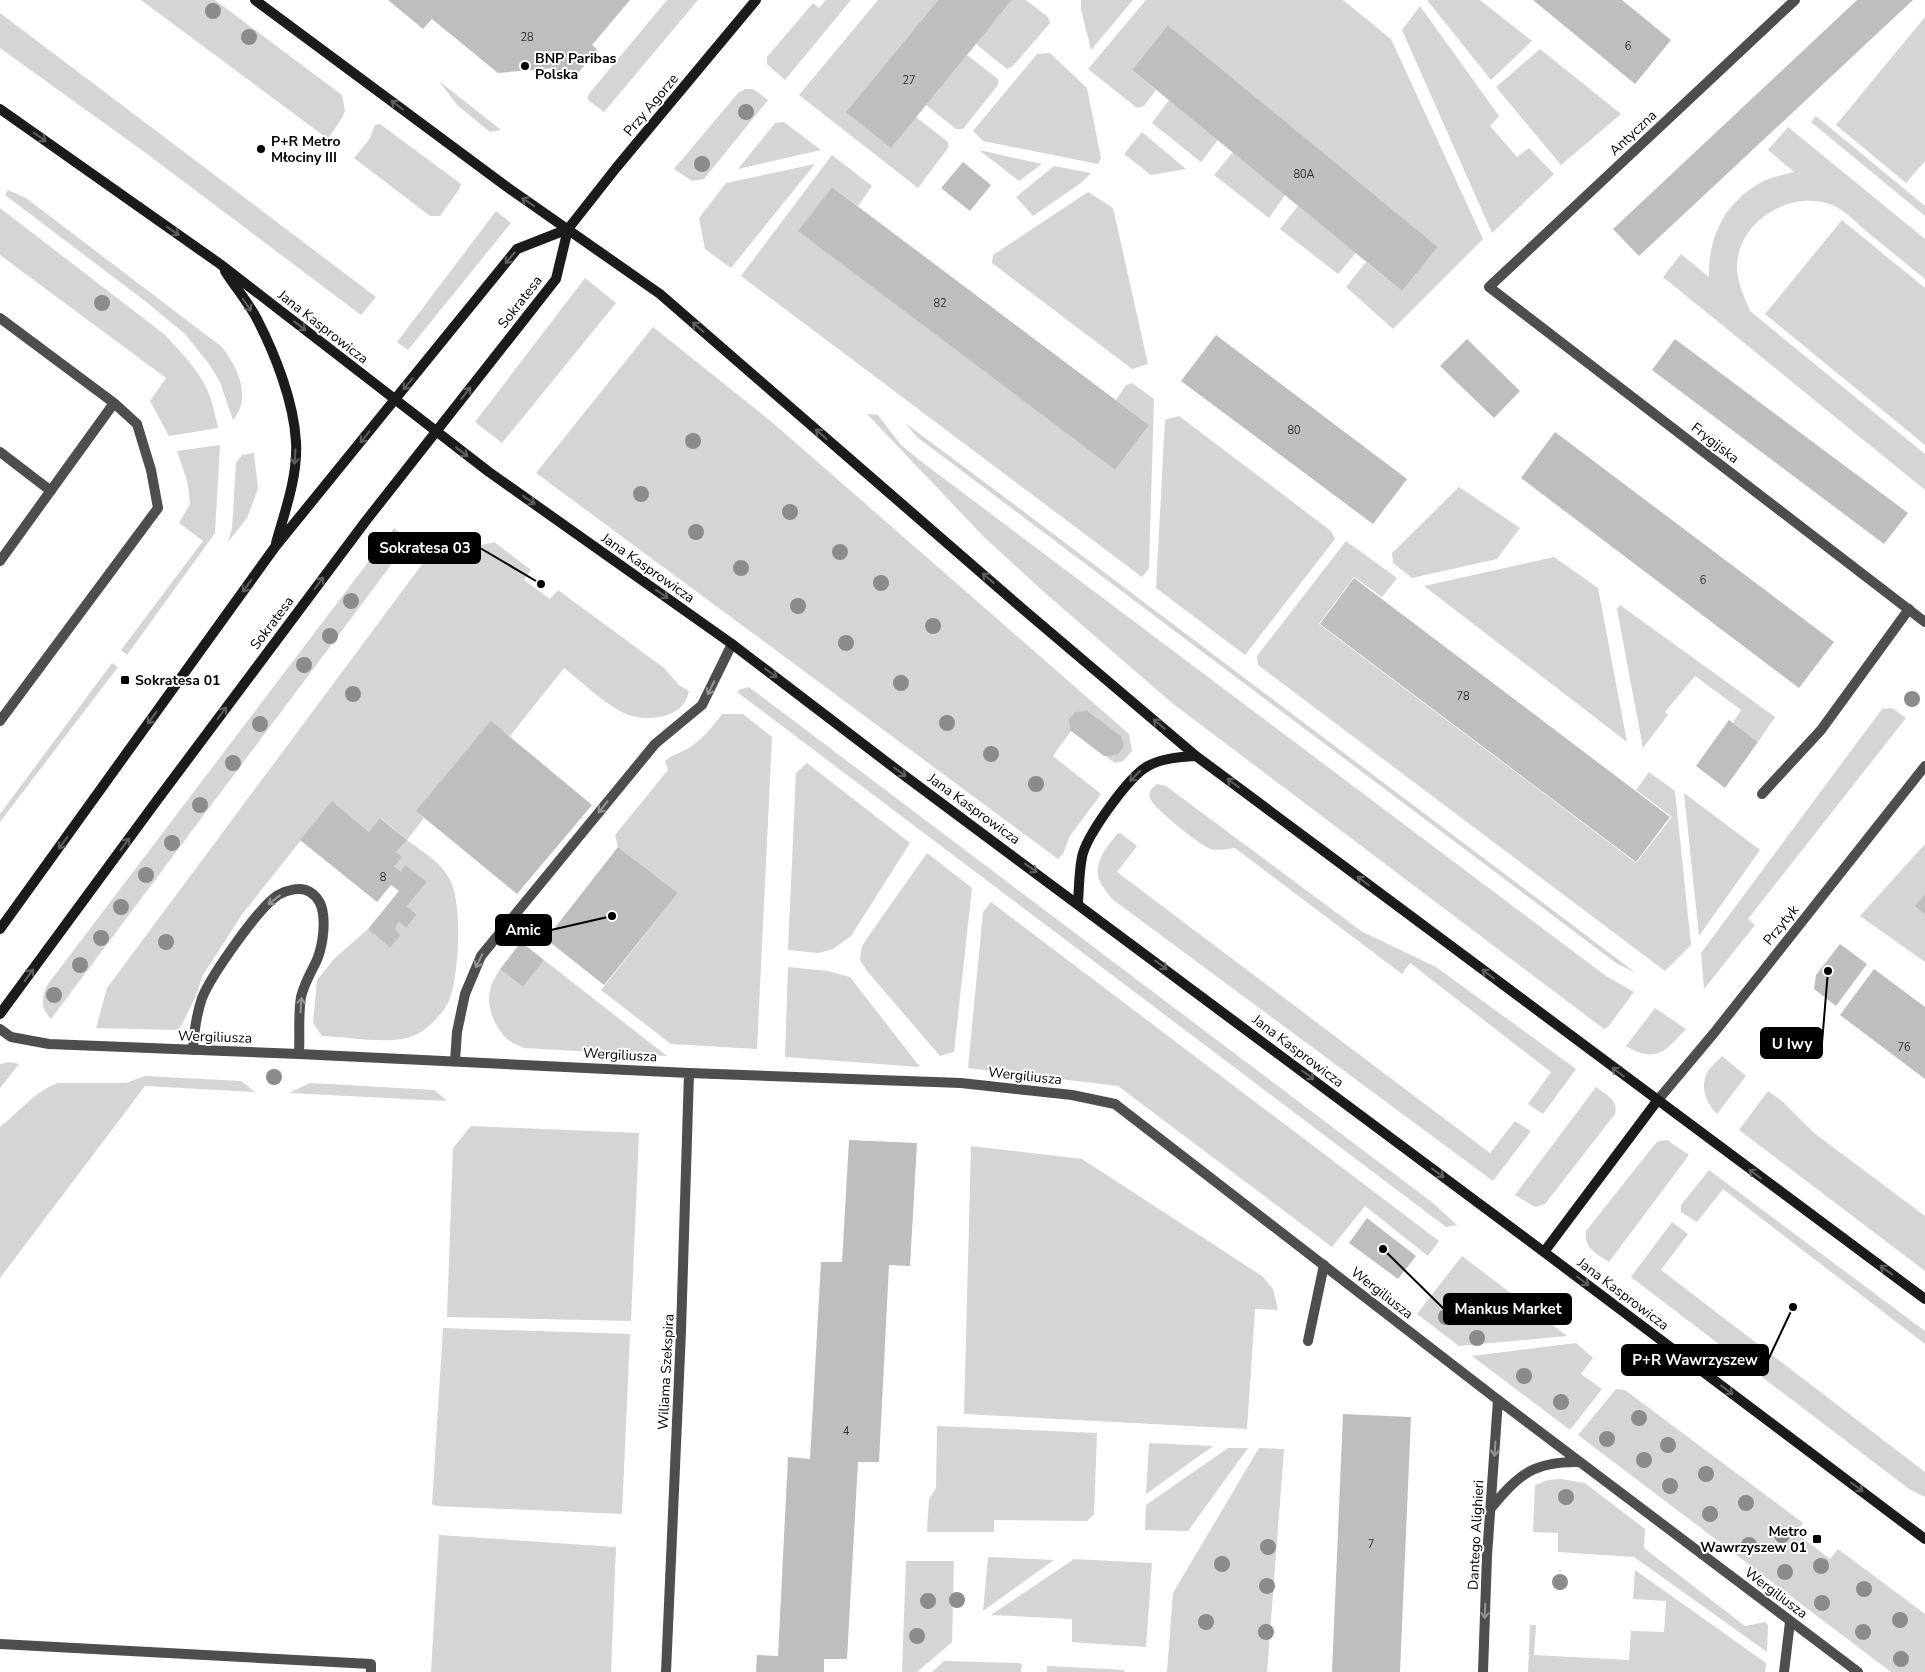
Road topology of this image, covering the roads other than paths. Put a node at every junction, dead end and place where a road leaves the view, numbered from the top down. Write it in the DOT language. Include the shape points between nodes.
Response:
graph roads {
  1 [pos="255,0"];
  2 [pos="756,0"];
  3 [pos="1795,0"];
  4 [pos="0,109"];
  5 [pos="568,229"];
  6 [pos="220,264"];
  7 [pos="1489,287"];
  8 [pos="0,318"];
  9 [pos="395,399"];
  10 [pos="114,403"];
  11 [pos="436,431"];
  12 [pos="0,452"];
  13 [pos="51,490"];
  14 [pos="275,547"];
  15 [pos="0,561"];
  16 [pos="1909,609"];
  17 [pos="1925,622"];
  18 [pos="732,644"];
  19 [pos="0,721"];
  20 [pos="1196,756"];
  21 [pos="1925,766"];
  22 [pos="1762,794"];
  23 [pos="1078,903"];
  24 [pos="0,929"];
  25 [pos="0,1014"];
  26 [pos="0,1029"];
  27 [pos="193,1050"];
  28 [pos="299,1054"];
  29 [pos="455,1061"];
  30 [pos="689,1073"];
  31 [pos="1657,1101"];
  32 [pos="1544,1252"];
  33 [pos="1324,1265"];
  34 [pos="1925,1299"];
  35 [pos="1308,1341"];
  36 [pos="1498,1400"];
  37 [pos="1581,1462"];
  38 [pos="1491,1508"];
  39 [pos="1925,1539"];
  40 [pos="1790,1622"];
  41 [pos="0,1644"];
  42 [pos="371,1672"];
  43 [pos="666,1672"];
  44 [pos="1482,1672"];
  45 [pos="1784,1672"];
  46 [pos="1858,1672"];
  5 -- 1 [label="main road, one-way" via="487,173"];
  2 -- 5 [label="main road, Przy Agorze"];
  3 -- 7 [label="street, Antyczna"];
  4 -- 6 [label="main road, Jana Kasprowicza, one-way"];
  5 -- 9 [label="main road, one-way" via="517,249"];
  11 -- 5 [label="main road, Sokratesa, one-way" via="556,278"];
  20 -- 5 [label="main road, one-way" via="660,294"];
  6 -- 9 [label="main road, Jana Kasprowicza, one-way"];
  6 -- 14 [label="main road, one-way" via="257,318 278,367 292,417 295,464"];
  7 -- 16 [label="street, Frygijska"];
  8 -- 10 [label="street"];
  9 -- 11 [label="main road, Jana Kasprowicza"];
  9 -- 14 [label="main road, one-way"];
  10 -- 13 [label="street"];
  10 -- 19 [label="street" via="137,424 158,508"];
  11 -- 18 [label="main road, Jana Kasprowicza, one-way"];
  25 -- 11 [label="main road, Sokratesa, one-way"];
  12 -- 13 [label="street"];
  13 -- 15 [label="street"];
  14 -- 24 [label="main road, one-way"];
  16 -- 17 [label="street, Frygijska"];
  16 -- 22 [label="street" via="1821,730"];
  18 -- 23 [label="main road, Jana Kasprowicza, one-way"];
  18 -- 29 [label="street, one-way" via="702,705 654,744 481,956 465,994"];
  20 -- 23 [label="main road, one-way" via="1165,759 1136,774 1093,831 1082,856"];
  31 -- 20 [label="main road, one-way"];
  21 -- 31 [label="street, Przytyk"];
  23 -- 32 [label="main road, Jana Kasprowicza, one-way"];
  26 -- 27 [label="street, Wergiliusza" via="11,1038 49,1044"];
  27 -- 28 [label="street, Wergiliusza"];
  28 -- 27 [label="street, one-way" via="301,998 323,937 323,913 318,897 306,889 291,890 263,908 228,955 203,997 194,1023"];
  28 -- 29 [label="street, Wergiliusza"];
  29 -- 30 [label="street, Wergiliusza"];
  30 -- 33 [label="street, Wergiliusza" via="961,1083 1072,1095 1115,1104"];
  30 -- 43 [label="street, Wiliama Szekspira" via="682,1330"];
  31 -- 32 [label="main road"];
  34 -- 31 [label="main road, one-way"];
  32 -- 39 [label="main road, Jana Kasprowicza, one-way"];
  33 -- 35 [label="street"];
  33 -- 36 [label="street, Wergiliusza"];
  36 -- 37 [label="street, Wergiliusza"];
  36 -- 38 [label="street, Dantego Alighieri, one-way"];
  37 -- 38 [label="street" via="1559,1462 1525,1473"];
  37 -- 40 [label="street, Wergiliusza"];
  38 -- 44 [label="street, Dantego Alighieri, one-way"];
  40 -- 45 [label="street"];
  40 -- 46 [label="street, Wergiliusza"];
  41 -- 42 [label="street" via="371,1664"];
}
